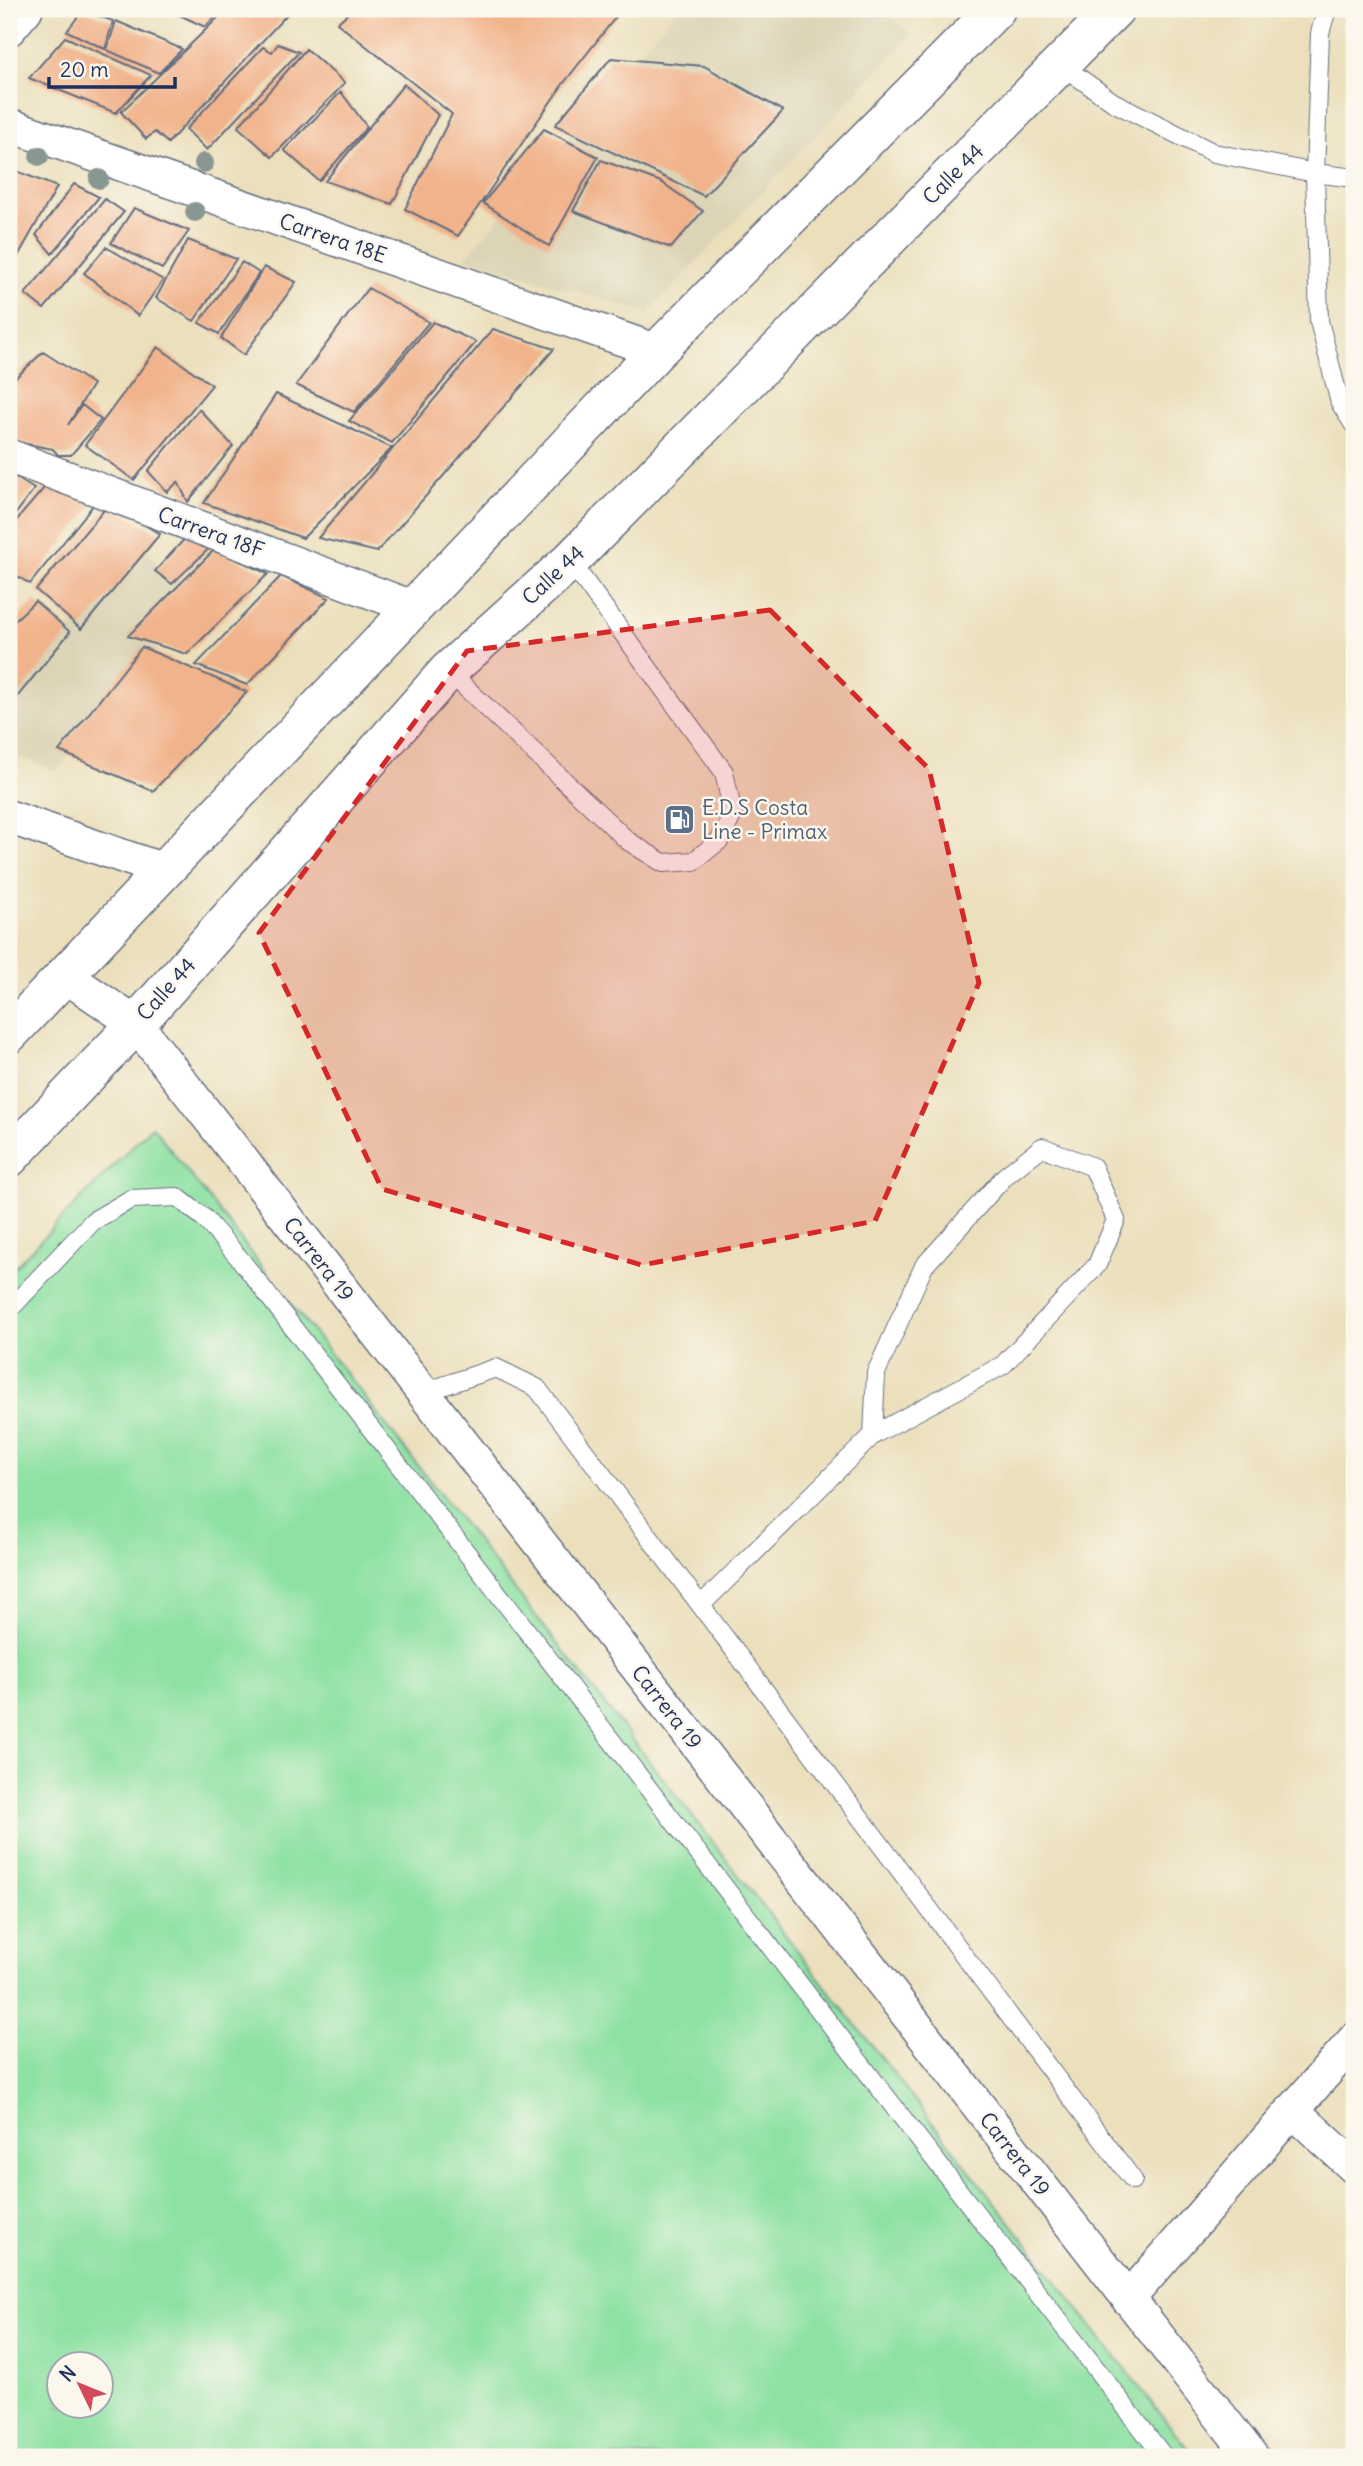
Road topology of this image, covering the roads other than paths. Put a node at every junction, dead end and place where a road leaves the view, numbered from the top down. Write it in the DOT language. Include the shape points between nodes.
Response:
graph roads {
  1 [pos="26,9"];
  2 [pos="996,9"];
  3 [pos="1115,9"];
  4 [pos="1327,9"];
  5 [pos="9,29"];
  6 [pos="1061,65"];
  7 [pos="9,124"];
  8 [pos="1315,173"];
  9 [pos="1354,178"];
  10 [pos="657,351"];
  11 [pos="1354,425"];
  12 [pos="9,456"];
  13 [pos="570,561"];
  14 [pos="414,608"];
  15 [pos="448,671"];
  16 [pos="9,817"];
  17 [pos="163,870"];
  18 [pos="64,975"];
  19 [pos="136,1024"];
  20 [pos="9,1034"];
  21 [pos="9,1158"];
  22 [pos="9,1310"];
  23 [pos="422,1393"];
  24 [pos="873,1435"];
  25 [pos="701,1605"];
  26 [pos="1353,2043"];
  27 [pos="1292,2110"];
  28 [pos="1354,2167"];
  29 [pos="1133,2180"];
  30 [pos="1128,2299"];
  31 [pos="1164,2457"];
  32 [pos="1252,2457"];
  1 -- 5 [label="street"];
  2 -- 10 [label="main road"];
  3 -- 6 [label="main road, Calle 44"];
  4 -- 8 [label="lane" via="1320,33"];
  6 -- 8 [label="lane" via="1113,102 1214,153"];
  6 -- 13 [label="main road, Calle 44"];
  7 -- 10 [label="street, Carrera 18E"];
  8 -- 9 [label="lane"];
  8 -- 11 [label="lane" via="1319,321 1340,403"];
  10 -- 14 [label="main road"];
  12 -- 14 [label="street, Carrera 18F"];
  13 -- 15 [label="main road, Calle 44"];
  13 -- 15 [label="lane" via="724,772 733,814 720,840 694,861 663,863 628,841"];
  14 -- 17 [label="main road"];
  15 -- 19 [label="main road, Calle 44"];
  16 -- 17 [label="street"];
  17 -- 18 [label="main road"];
  18 -- 19 [label="street, Carrera 19"];
  18 -- 20 [label="main road"];
  19 -- 21 [label="main road, Calle 44"];
  19 -- 23 [label="street, Carrera 19"];
  22 -- 31 [label="lane" via="93,1221 131,1199 177,1197 204,1218"];
  23 -- 25 [label="lane" via="496,1368 537,1388"];
  23 -- 30 [label="street, Carrera 19"];
  24 -- 24 [label="lane" via="1003,1365 1097,1265 1116,1220 1093,1167 1042,1147 1005,1176 924,1266 876,1373"];
  24 -- 25 [label="lane"];
  25 -- 29 [label="lane"];
  26 -- 27 [label="street"];
  27 -- 28 [label="street"];
  27 -- 30 [label="street"];
  30 -- 32 [label="street, Carrera 19"];
}
